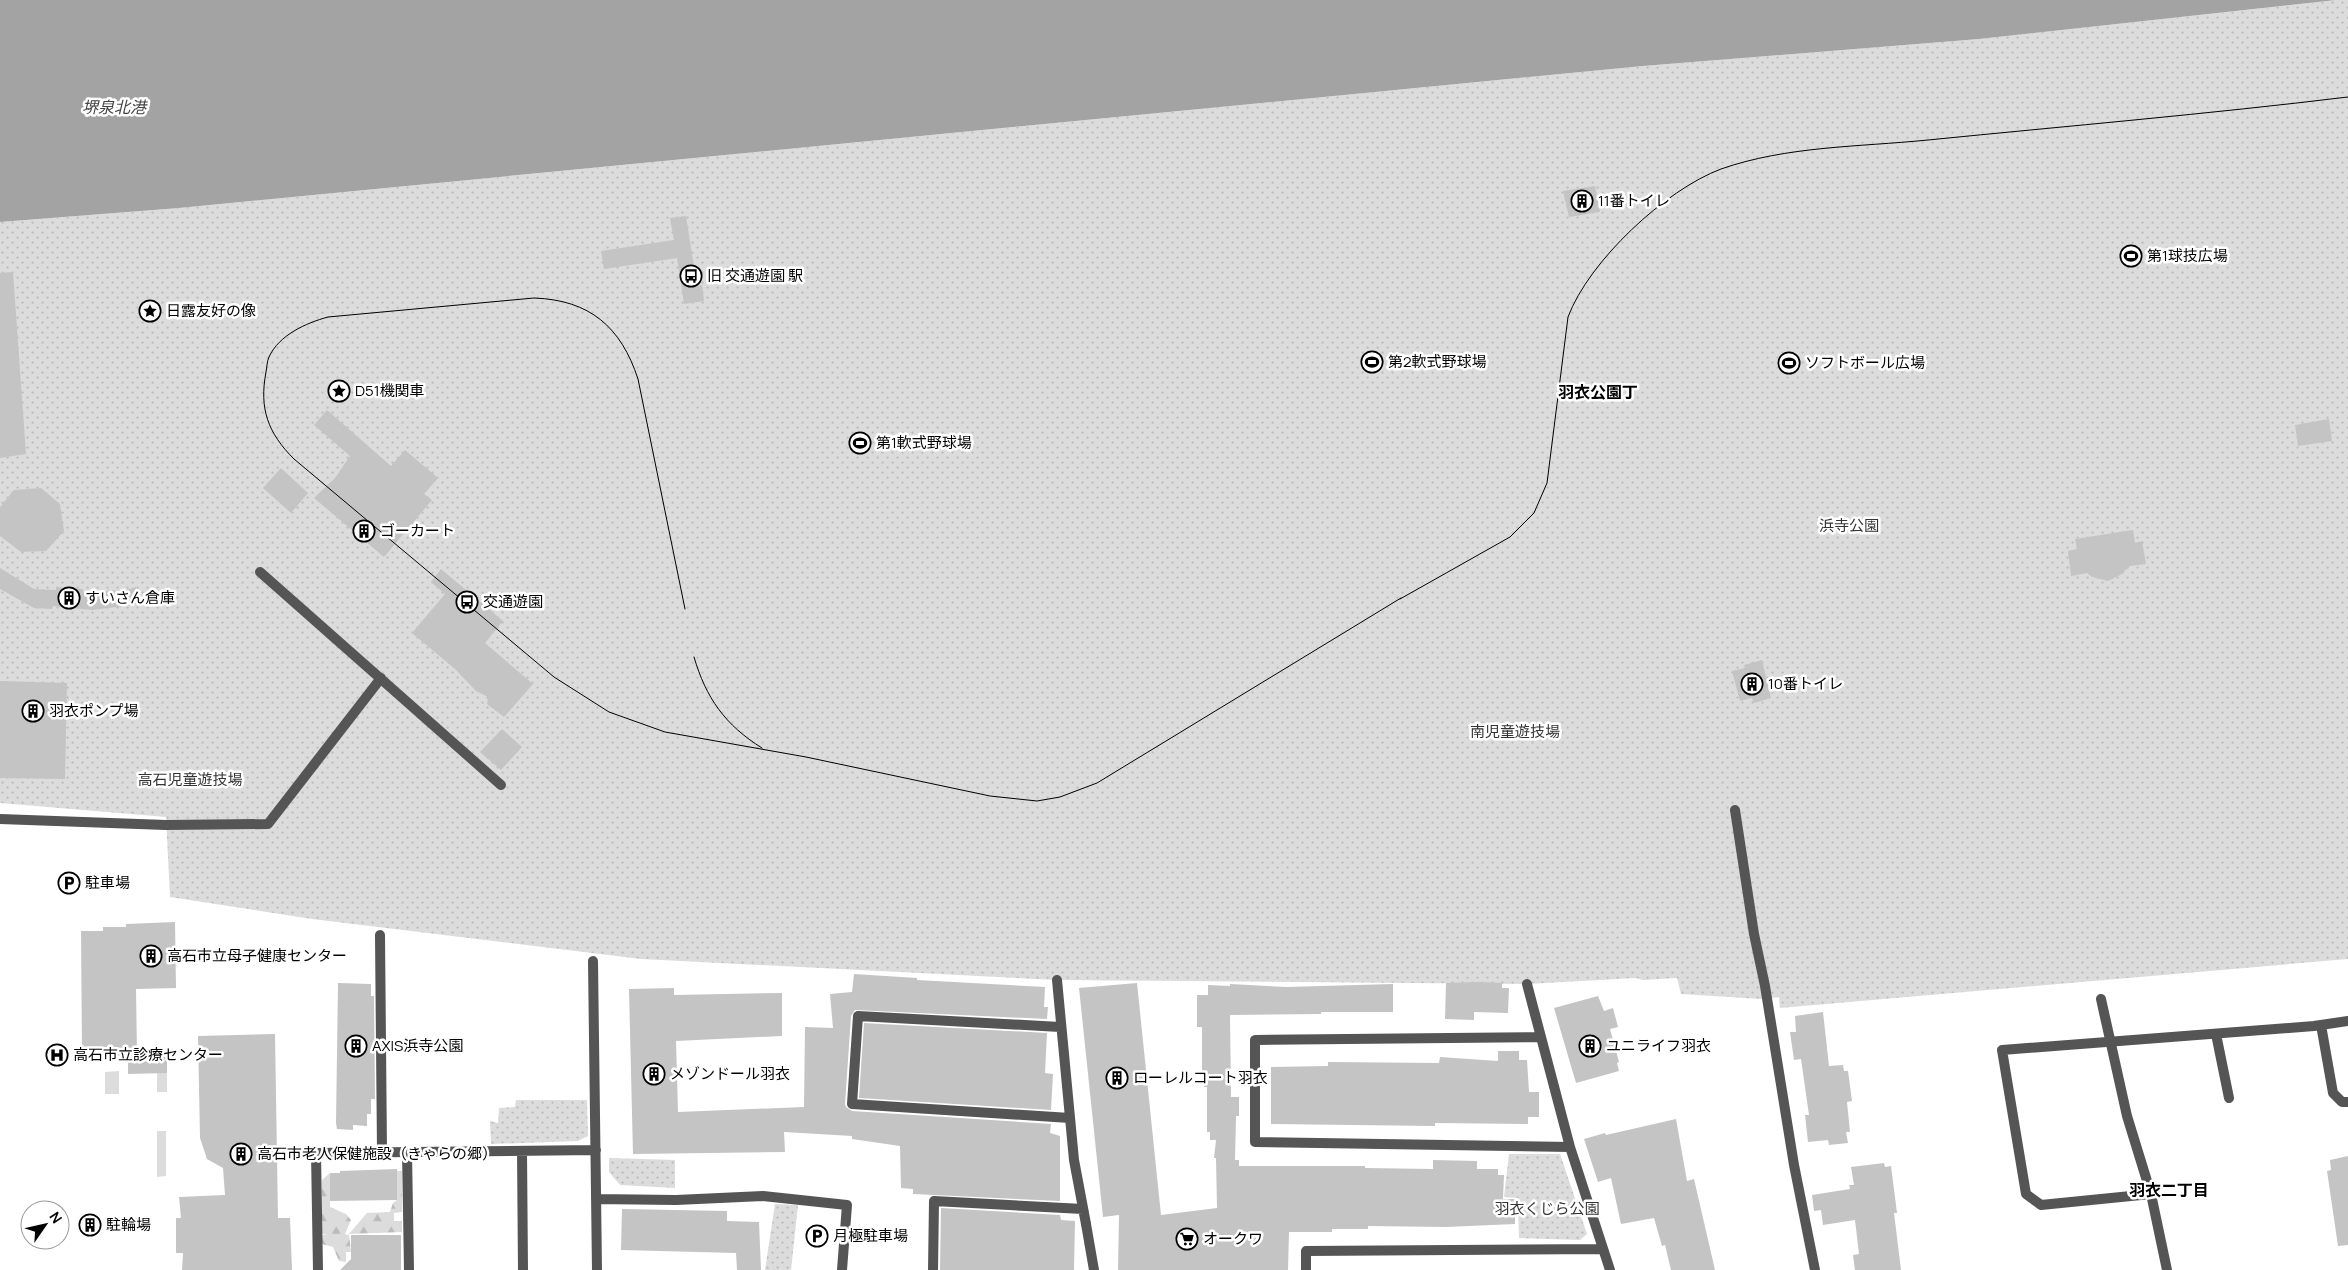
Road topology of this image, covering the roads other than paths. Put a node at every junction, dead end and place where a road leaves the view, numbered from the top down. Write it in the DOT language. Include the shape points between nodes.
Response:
graph roads {
  1 [pos="260,572"];
  2 [pos="381,678"];
  3 [pos="501,784"];
  4 [pos="1735,810"];
  5 [pos="0,819"];
  6 [pos="380,935"];
  7 [pos="593,961"];
  8 [pos="1057,980"];
  9 [pos="1527,984"];
  10 [pos="2101,999"];
  11 [pos="2348,1021"];
  12 [pos="2321,1025"];
  13 [pos="1060,1027"];
  14 [pos="2216,1034"];
  15 [pos="1540,1037"];
  16 [pos="2110,1041"];
  17 [pos="2229,1098"];
  18 [pos="2348,1102"];
  19 [pos="1070,1118"];
  20 [pos="1570,1147"];
  21 [pos="596,1150"];
  22 [pos="522,1151"];
  23 [pos="382,1152"];
  24 [pos="407,1152"];
  25 [pos="2151,1194"];
  26 [pos="596,1199"];
  27 [pos="1083,1209"];
  28 [pos="1603,1249"];
  29 [pos="318,1270"];
  30 [pos="409,1270"];
  31 [pos="524,1270"];
  32 [pos="597,1270"];
  33 [pos="842,1270"];
  34 [pos="932,1270"];
  35 [pos="1094,1270"];
  36 [pos="1306,1270"];
  37 [pos="1610,1270"];
  38 [pos="1815,1270"];
  39 [pos="2167,1270"];
  1 -- 2 [label="street"];
  2 -- 3 [label="street"];
  2 -- 5 [label="street" via="268,824 166,825"];
  4 -- 38 [label="street" via="1794,1164"];
  6 -- 23 [label="street"];
  7 -- 21 [label="street"];
  8 -- 13 [label="street"];
  9 -- 15 [label="street"];
  10 -- 16 [label="street"];
  11 -- 12 [label="street"];
  12 -- 14 [label="street"];
  12 -- 18 [label="street" via="2332,1093 2342,1102"];
  13 -- 19 [label="street"];
  13 -- 19 [label="street" via="858,1016 852,1104"];
  14 -- 16 [label="street"];
  14 -- 17 [label="street"];
  15 -- 20 [label="street"];
  15 -- 20 [label="street" via="1255,1040 1255,1142"];
  16 -- 25 [label="street" via="2127,1116"];
  16 -- 25 [label="street" via="2002,1050 2026,1194 2041,1205"];
  19 -- 27 [label="street"];
  20 -- 28 [label="street"];
  21 -- 22 [label="street"];
  21 -- 26 [label="street"];
  22 -- 24 [label="street"];
  22 -- 31 [label="street"];
  23 -- 24 [label="street"];
  23 -- 29 [label="street" via="316,1153"];
  24 -- 30 [label="street"];
  25 -- 39 [label="street"];
  26 -- 32 [label="street"];
  26 -- 33 [label="street" via="762,1196 847,1205"];
  27 -- 34 [label="street" via="934,1201"];
  27 -- 35 [label="street"];
  28 -- 36 [label="street" via="1306,1251"];
  28 -- 37 [label="street"];
}
